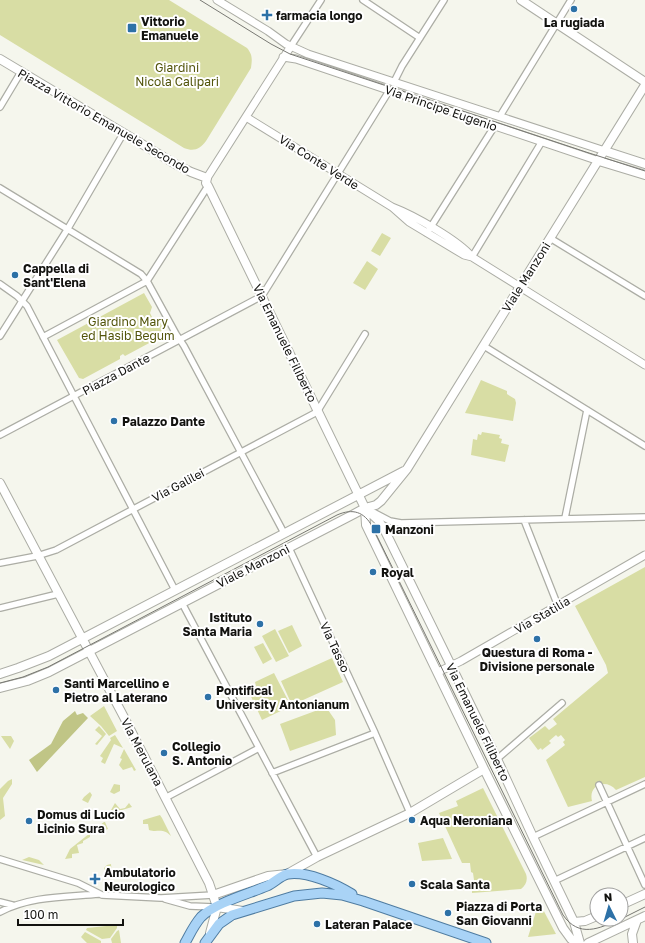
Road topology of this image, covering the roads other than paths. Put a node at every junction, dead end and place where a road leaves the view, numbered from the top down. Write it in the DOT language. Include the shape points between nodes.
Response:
graph roads {
  1 [pos="217,0"];
  2 [pos="321,0"];
  3 [pos="363,0"];
  4 [pos="444,0"];
  5 [pos="521,0"];
  6 [pos="571,0"];
  7 [pos="557,23"];
  8 [pos="420,38"];
  9 [pos="291,46"];
  10 [pos="283,57"];
  11 [pos="0,59"];
  12 [pos="22,72"];
  13 [pos="394,82"];
  14 [pos="645,82"];
  15 [pos="645,85"];
  16 [pos="389,91"];
  17 [pos="0,107"];
  18 [pos="500,116"];
  19 [pos="246,117"];
  20 [pos="494,127"];
  21 [pos="123,134"];
  22 [pos="541,143"];
  23 [pos="605,151"];
  24 [pos="599,161"];
  25 [pos="645,164"];
  26 [pos="338,174"];
  27 [pos="645,175"];
  28 [pos="207,182"];
  29 [pos="0,188"];
  30 [pos="67,230"];
  31 [pos="429,230"];
  32 [pos="550,238"];
  33 [pos="472,257"];
  34 [pos="147,281"];
  35 [pos="0,284"];
  36 [pos="520,287"];
  37 [pos="262,296"];
  38 [pos="645,296"];
  39 [pos="22,300"];
  40 [pos="366,334"];
  41 [pos="0,336"];
  42 [pos="43,337"];
  43 [pos="180,340"];
  44 [pos="484,346"];
  45 [pos="645,364"];
  46 [pos="74,396"];
  47 [pos="587,410"];
  48 [pos="318,411"];
  49 [pos="0,435"];
  50 [pos="645,446"];
  51 [pos="240,452"];
  52 [pos="407,470"];
  53 [pos="0,483"];
  54 [pos="358,494"];
  55 [pos="365,508"];
  56 [pos="133,509"];
  57 [pos="645,517"];
  58 [pos="565,518"];
  59 [pos="524,520"];
  60 [pos="396,523"];
  61 [pos="384,529"];
  62 [pos="284,533"];
  63 [pos="289,548"];
  64 [pos="645,555"];
  65 [pos="37,556"];
  66 [pos="0,563"];
  67 [pos="176,590"];
  68 [pos="58,594"];
  69 [pos="182,603"];
  70 [pos="558,606"];
  71 [pos="0,608"];
  72 [pos="82,638"];
  73 [pos="89,651"];
  74 [pos="451,666"];
  75 [pos="438,672"];
  76 [pos="0,674"];
  77 [pos="0,688"];
  78 [pos="562,703"];
  79 [pos="375,733"];
  80 [pos="259,748"];
  81 [pos="497,759"];
  82 [pos="484,769"];
  83 [pos="272,773"];
  84 [pos="645,784"];
  85 [pos="599,785"];
  86 [pos="165,798"];
  87 [pos="606,802"];
  88 [pos="410,813"];
  89 [pos="532,837"];
  90 [pos="645,838"];
  91 [pos="627,847"];
  92 [pos="317,857"];
  93 [pos="0,859"];
  94 [pos="286,874"];
  95 [pos="554,881"];
  96 [pos="645,885"];
  97 [pos="100,894"];
  98 [pos="645,894"];
  99 [pos="214,895"];
  100 [pos="158,898"];
  101 [pos="363,901"];
  102 [pos="629,901"];
  103 [pos="0,902"];
  104 [pos="12,905"];
  105 [pos="217,907"];
  106 [pos="246,911"];
  107 [pos="0,912"];
  108 [pos="645,916"];
  109 [pos="589,919"];
  110 [pos="637,920"];
  111 [pos="574,922"];
  112 [pos="207,939"];
  113 [pos="185,943"];
  114 [pos="486,943"];
  115 [pos="576,943"];
  116 [pos="580,943"];
  117 [pos="588,943"];
  118 [pos="633,943"];
  1 -- 9 [label="street"];
  2 -- 9 [label="street"];
  3 -- 8 [label="street"];
  4 -- 8 [label="street"];
  5 -- 7 [label="main road"];
  6 -- 7 [label="street"];
  7 -- 14 [label="main road"];
  7 -- 18 [label="street"];
  8 -- 13 [label="street"];
  9 -- 10 [label="street"];
  9 -- 13 [label="street, Via Principe Eugenio"];
  10 -- 16 [label="street, Via Principe Eugenio" via="296,59"];
  10 -- 19 [label="street"];
  11 -- 12 [label="main road, Piazza Vittorio Emanuele Secondo"];
  12 -- 17 [label="street"];
  12 -- 21 [label="main road, Piazza Vittorio Emanuele Secondo"];
  13 -- 18 [label="street, Via Principe Eugenio"];
  15 -- 23 [label="main road, Viale Manzoni"];
  16 -- 20 [label="street, Via Principe Eugenio"];
  16 -- 26 [label="street"];
  18 -- 23 [label="street, Via Principe Eugenio"];
  19 -- 26 [label="street, Via Conte Verde"];
  19 -- 28 [label="street"];
  20 -- 22 [label="street, Via Principe Eugenio"];
  20 -- 31 [label="street"];
  21 -- 28 [label="main road, Piazza Vittorio Emanuele Secondo"];
  21 -- 30 [label="street"];
  22 -- 24 [label="street, Via Principe Eugenio"];
  22 -- 33 [label="street"];
  23 -- 24 [label="main road, Viale Manzoni"];
  23 -- 25 [label="main road"];
  24 -- 27 [label="main road"];
  24 -- 32 [label="main road, Viale Manzoni"];
  26 -- 31 [label="street, Via Conte Verde" via="392,207 409,222"];
  26 -- 37 [label="street"];
  28 -- 34 [label="street"];
  28 -- 37 [label="main road, Via Emanuele Filiberto"];
  29 -- 30 [label="street"];
  30 -- 34 [label="street" via="141,274"];
  30 -- 39 [label="street"];
  31 -- 33 [label="street, Via Conte Verde" via="467,251"];
  32 -- 36 [label="main road, Viale Manzoni"];
  32 -- 38 [label="street"];
  33 -- 36 [label="street, Via Conte Verde"];
  34 -- 42 [label="street"];
  34 -- 43 [label="street"];
  35 -- 39 [label="street"];
  36 -- 44 [label="main road, Viale Manzoni"];
  36 -- 45 [label="street, Via Conte Verde"];
  37 -- 43 [label="street, Piazza Dante"];
  37 -- 48 [label="main road, Via Emanuele Filiberto"];
  39 -- 41 [label="street"];
  39 -- 42 [label="street, Piazza Dante"];
  40 -- 48 [label="street"];
  42 -- 46 [label="street, Piazza Dante"];
  43 -- 46 [label="street, Piazza Dante"];
  43 -- 51 [label="street"];
  44 -- 47 [label="street"];
  44 -- 52 [label="main road, Viale Manzoni"];
  46 -- 49 [label="street"];
  46 -- 56 [label="street"];
  47 -- 50 [label="street"];
  47 -- 58 [label="street"];
  48 -- 51 [label="street, Via Galilei"];
  48 -- 54 [label="main road, Via Emanuele Filiberto"];
  51 -- 56 [label="street, Via Galilei"];
  51 -- 62 [label="street"];
  52 -- 54 [label="main road, Viale Manzoni"];
  52 -- 55 [label="main road, Viale Manzoni" via="383,499 376,505"];
  53 -- 65 [label="main road, Via Merulana"];
  54 -- 55 [label="main road, Via Emanuele Filiberto"];
  54 -- 62 [label="main road, Viale Manzoni"];
  55 -- 60 [label="street"];
  55 -- 61 [label="main road, Via Emanuele Filiberto"];
  55 -- 63 [label="main road, Viale Manzoni"];
  55 -- 75 [label="main road, Via Emanuele Filiberto" via="366,525"];
  56 -- 65 [label="street, Via Galilei" via="56,550"];
  56 -- 67 [label="street"];
  57 -- 58 [label="street"];
  58 -- 59 [label="street"];
  59 -- 60 [label="street"];
  59 -- 70 [label="street"];
  60 -- 61 [label="street"];
  61 -- 74 [label="main road, Via Emanuele Filiberto"];
  62 -- 67 [label="main road, Viale Manzoni"];
  63 -- 69 [label="main road, Viale Manzoni"];
  63 -- 79 [label="street, Via Tasso"];
  64 -- 70 [label="street, Via Statilia"];
  65 -- 66 [label="street, Via Galilei"];
  65 -- 68 [label="main road, Via Merulana"];
  67 -- 72 [label="main road, Viale Manzoni"];
  68 -- 71 [label="street"];
  68 -- 72 [label="main road, Via Merulana"];
  69 -- 73 [label="main road, Viale Manzoni"];
  69 -- 80 [label="street"];
  70 -- 74 [label="street, Via Statilia"];
  72 -- 73 [label="main road, Via Merulana"];
  72 -- 76 [label="main road, Viale Manzoni" via="39,660"];
  73 -- 77 [label="main road, Viale Manzoni" via="38,677"];
  73 -- 86 [label="main road, Via Merulana"];
  74 -- 75 [label="street, Via Statilia"];
  74 -- 81 [label="main road, Via Emanuele Filiberto"];
  75 -- 82 [label="main road, Via Emanuele Filiberto"];
  78 -- 81 [label="street"];
  79 -- 83 [label="street"];
  79 -- 88 [label="street, Via Tasso"];
  80 -- 83 [label="street"];
  80 -- 86 [label="street"];
  81 -- 89 [label="main road, Via Emanuele Filiberto"];
  82 -- 88 [label="main road"];
  82 -- 115 [label="main road, Via Emanuele Filiberto" via="563,928"];
  83 -- 92 [label="street"];
  84 -- 87 [label="street"];
  85 -- 87 [label="street"];
  86 -- 99 [label="main road, Via Merulana"];
  87 -- 89 [label="street"];
  87 -- 91 [label="street"];
  88 -- 92 [label="main road"];
  89 -- 95 [label="main road, Via Emanuele Filiberto"];
  90 -- 91 [label="street"];
  91 -- 95 [label="street"];
  91 -- 96 [label="street"];
  92 -- 94 [label="main road"];
  93 -- 97 [label="street" via="78,883"];
  94 -- 99 [label="main road" via="266,877"];
  94 -- 101 [label="main road" via="317,878"];
  94 -- 105 [label="main road" via="268,885"];
  95 -- 111 [label="main road, Via Emanuele Filiberto"];
  97 -- 100 [label="street"];
  97 -- 104 [label="street"];
  98 -- 102 [label="main road"];
  99 -- 100 [label="street"];
  99 -- 105 [label="main road, Via Merulana"];
  100 -- 105 [label="street" via="190,906"];
  101 -- 106 [label="main road" via="337,894 313,893 294,896"];
  101 -- 114 [label="main road"];
  103 -- 104 [label="street"];
  104 -- 107 [label="street"];
  105 -- 106 [label="main road"];
  105 -- 112 [label="main road"];
  105 -- 113 [label="main road" via="198,921"];
  106 -- 112 [label="main road" via="227,918"];
  108 -- 110 [label="main road"];
  109 -- 111 [label="main road"];
  110 -- 117 [label="main road"];
  110 -- 118 [label="main road" via="632,934"];
  111 -- 116 [label="main road, Via Emanuele Filiberto"];
}
